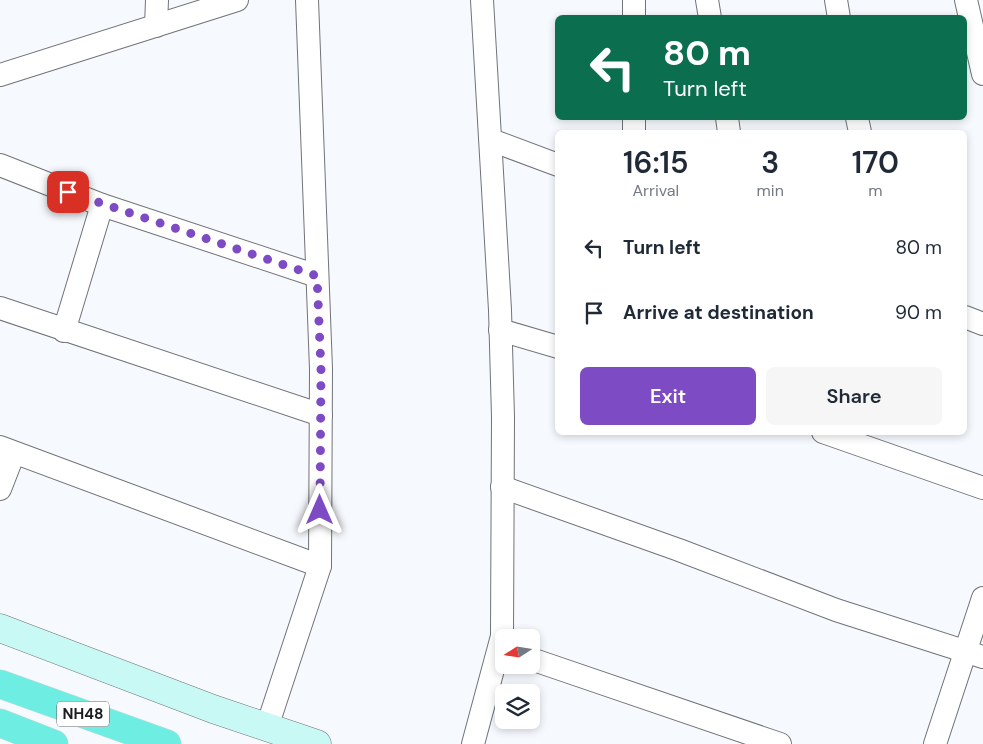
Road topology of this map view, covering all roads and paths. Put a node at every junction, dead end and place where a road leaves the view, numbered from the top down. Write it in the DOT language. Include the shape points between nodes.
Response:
graph roads {
  1 [pos="157,0"];
  2 [pos="237,0"];
  3 [pos="307,0"];
  4 [pos="482,0"];
  5 [pos="634,0"];
  6 [pos="707,0"];
  7 [pos="836,0"];
  8 [pos="966,0"];
  9 [pos="634,15"];
  10 [pos="710,15"];
  11 [pos="838,15"];
  12 [pos="156,26"];
  13 [pos="983,74"];
  14 [pos="0,75"];
  15 [pos="491,140"];
  16 [pos="555,164"];
  17 [pos="0,165"];
  18 [pos="102,205"];
  19 [pos="317,276"];
  20 [pos="0,308"];
  21 [pos="967,318"];
  22 [pos="983,324"];
  23 [pos="64,330"];
  24 [pos="500,330"];
  25 [pos="555,346"];
  26 [pos="321,415"];
  27 [pos="832,435"];
  28 [pos="7,450"];
  29 [pos="502,487"];
  30 [pos="983,488"];
  31 [pos="0,489"];
  32 [pos="320,566"];
  33 [pos="983,598"];
  34 [pos="0,628"];
  35 [pos="502,629"];
  36 [pos="974,654"];
  37 [pos="540,662"];
  38 [pos="495,669"];
  39 [pos="0,684"];
  40 [pos="0,723"];
  41 [pos="267,727"];
  42 [pos="54,744"];
  43 [pos="167,744"];
  44 [pos="316,744"];
  45 [pos="473,744"];
  46 [pos="780,744"];
  47 [pos="935,744"];
  1 -- 12 [label="street"];
  2 -- 12 [label="street"];
  3 -- 19 [label="street"];
  4 -- 15 [label="street"];
  5 -- 9 [label="street"];
  6 -- 10 [label="street"];
  7 -- 11 [label="street"];
  8 -- 13 [label="street"];
  12 -- 14 [label="street"];
  15 -- 16 [label="street"];
  15 -- 24 [label="street"];
  17 -- 18 [label="street"];
  18 -- 19 [label="street"];
  18 -- 23 [label="street"];
  19 -- 26 [label="street"];
  20 -- 23 [label="street"];
  21 -- 22 [label="street"];
  23 -- 26 [label="street"];
  24 -- 25 [label="street"];
  24 -- 29 [label="street"];
  26 -- 32 [label="street"];
  27 -- 30 [label="street"];
  28 -- 31 [label="street"];
  28 -- 32 [label="street"];
  29 -- 35 [label="street"];
  29 -- 36 [label="street" via="836,610"];
  32 -- 41 [label="street"];
  33 -- 36 [label="street"];
  34 -- 41 [label="main road"];
  36 -- 47 [label="street"];
  37 -- 46 [label="street"];
  38 -- 45 [label="street"];
  39 -- 43 [label="highway, NH48"];
  40 -- 42 [label="highway, NH48"];
  41 -- 44 [label="main road"];
}
